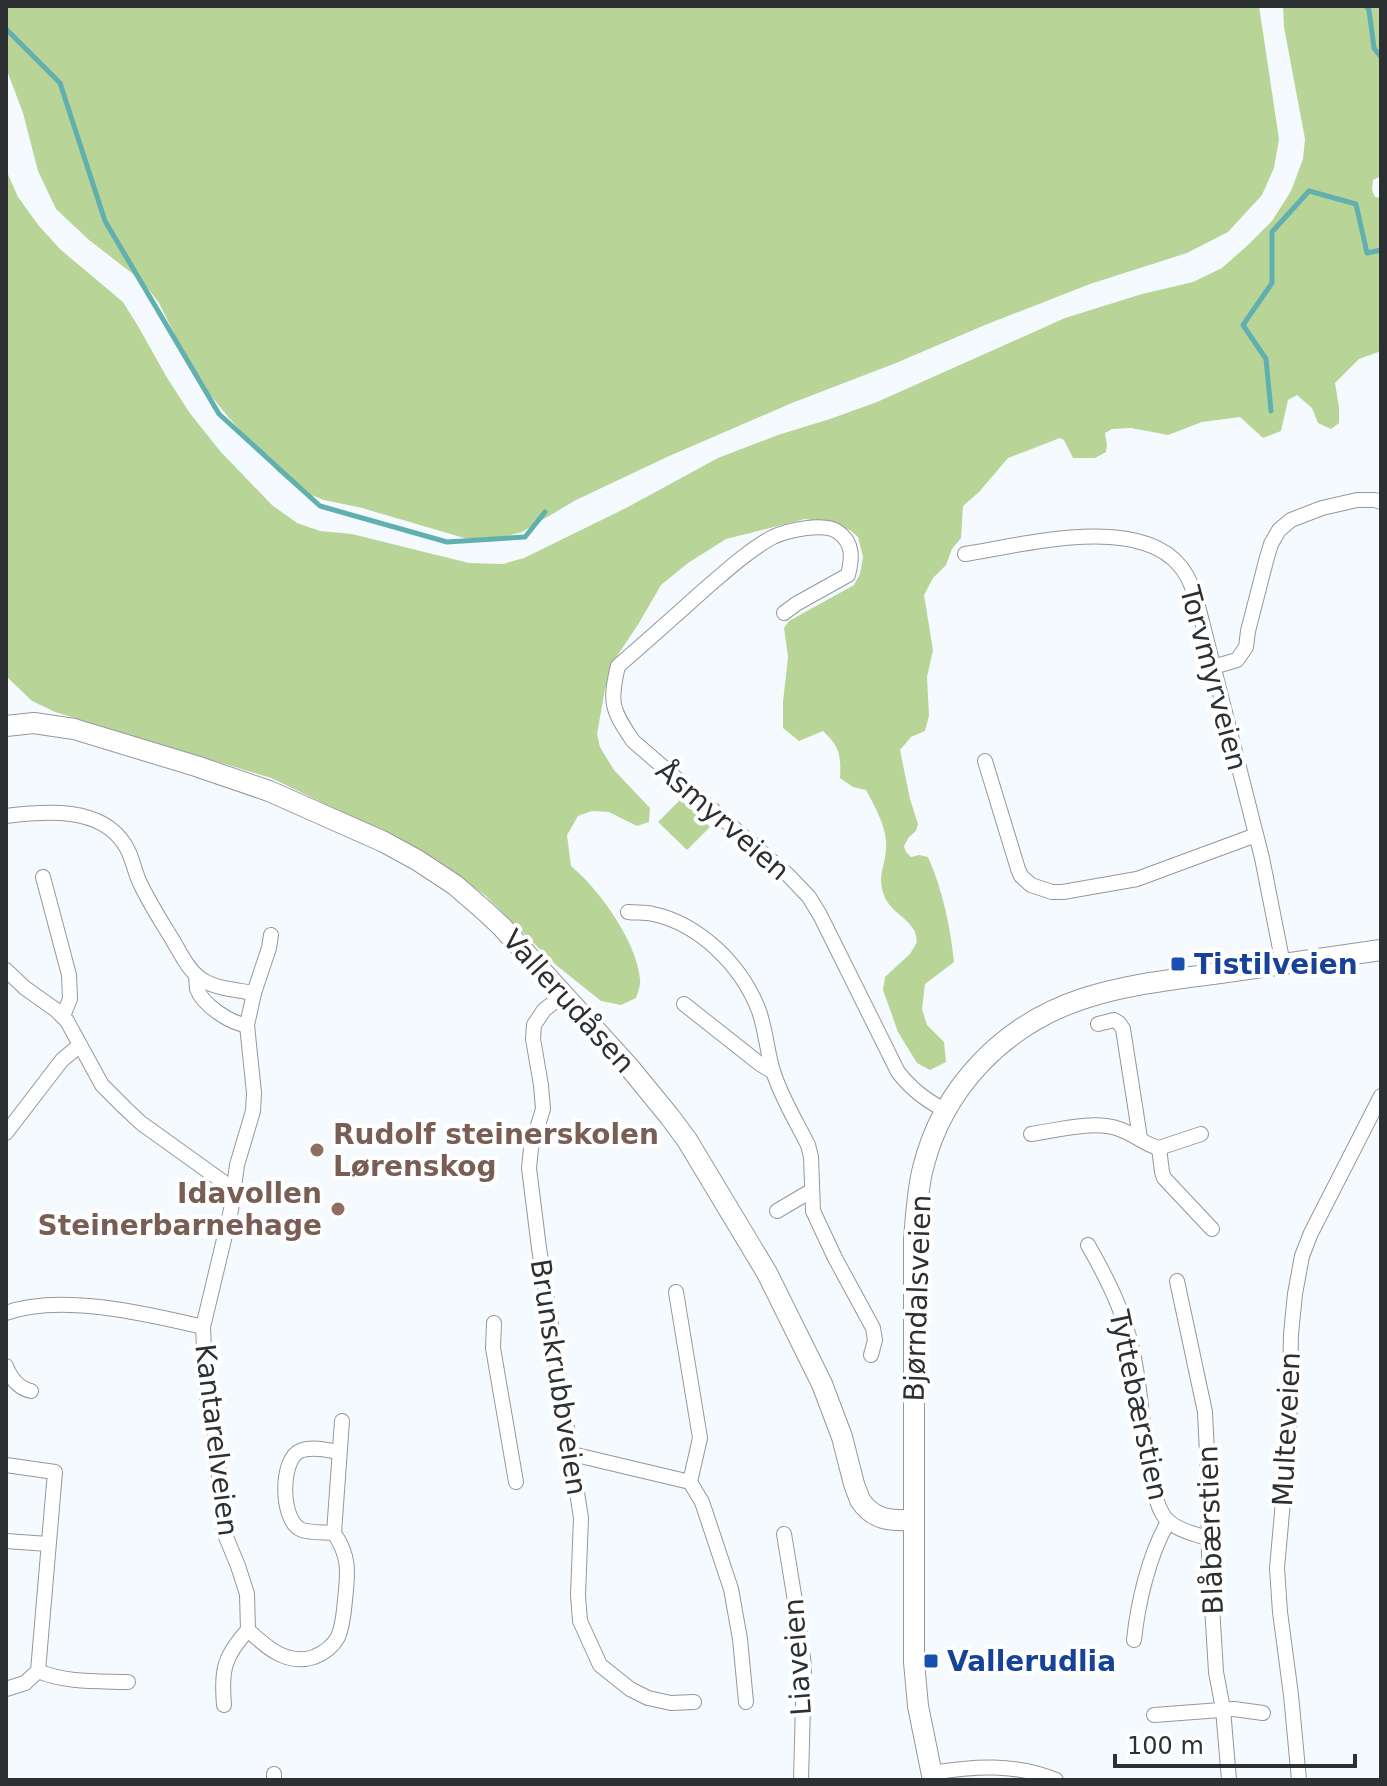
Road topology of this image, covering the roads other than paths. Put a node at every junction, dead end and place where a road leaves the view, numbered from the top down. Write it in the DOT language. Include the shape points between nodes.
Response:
graph roads {
  1 [pos="1381,502"];
  2 [pos="965,554"];
  3 [pos="784,613"];
  4 [pos="1213,667"];
  5 [pos="6,726"];
  6 [pos="985,761"];
  7 [pos="6,816"];
  8 [pos="1256,835"];
  9 [pos="43,877"];
  10 [pos="628,912"];
  11 [pos="271,935"];
  12 [pos="1381,950"];
  13 [pos="1283,964"];
  14 [pos="6,970"];
  15 [pos="196,975"];
  16 [pos="254,993"];
  17 [pos="563,995"];
  18 [pos="684,1004"];
  19 [pos="63,1016"];
  20 [pos="1098,1024"];
  21 [pos="247,1025"];
  22 [pos="80,1045"];
  23 [pos="773,1072"];
  24 [pos="1381,1096"];
  25 [pos="946,1111"];
  26 [pos="6,1133"];
  27 [pos="1031,1134"];
  28 [pos="1201,1134"];
  29 [pos="1140,1138"];
  30 [pos="1159,1148"];
  31 [pos="233,1189"];
  32 [pos="811,1191"];
  33 [pos="777,1211"];
  34 [pos="1212,1229"];
  35 [pos="1088,1245"];
  36 [pos="1177,1281"];
  37 [pos="676,1292"];
  38 [pos="6,1313"];
  39 [pos="494,1323"];
  40 [pos="203,1327"];
  41 [pos="871,1355"];
  42 [pos="6,1366"];
  43 [pos="31,1391"];
  44 [pos="342,1421"];
  45 [pos="339,1452"];
  46 [pos="572,1454"];
  47 [pos="6,1465"];
  48 [pos="516,1482"];
  49 [pos="690,1482"];
  50 [pos="913,1520"];
  51 [pos="1168,1522"];
  52 [pos="334,1533"];
  53 [pos="784,1534"];
  54 [pos="1209,1539"];
  55 [pos="6,1541"];
  56 [pos="48,1544"];
  57 [pos="248,1630"];
  58 [pos="1134,1640"];
  59 [pos="38,1671"];
  60 [pos="128,1682"];
  61 [pos="6,1689"];
  62 [pos="694,1702"];
  63 [pos="746,1702"];
  64 [pos="224,1705"];
  65 [pos="1223,1709"];
  66 [pos="1263,1713"];
  67 [pos="1154,1715"];
  68 [pos="932,1776"];
  69 [pos="801,1780"];
  70 [pos="1056,1780"];
  71 [pos="1229,1780"];
  72 [pos="1299,1780"];
  1 -- 4 [label="street" via="1357,500 1322,508 1279,530 1266,561 1246,647 1237,660"];
  2 -- 4 [label="street, Torvmyrveien" via="1101,536 1151,547 1174,560 1187,576"];
  3 -- 25 [label="street, Åsmyrveien" via="848,575 850,544 837,530 795,530 772,538 734,564 618,666 612,691 615,715 633,741 809,897 898,1072 919,1095"];
  4 -- 8 [label="street, Torvmyrveien"];
  5 -- 17 [label="street, Vallerudåsen" via="46,724 102,737 269,791 384,842 469,897"];
  6 -- 8 [label="street" via="1018,869 1027,882 1044,890 1063,892 1137,879"];
  7 -- 15 [label="street" via="68,814 96,820 117,834 142,889"];
  8 -- 13 [label="street, Torvmyrveien"];
  9 -- 19 [label="street" via="69,975 70,999"];
  10 -- 23 [label="street" via="677,922 716,948 754,999"];
  11 -- 16 [label="street, Kantarelveien"];
  12 -- 13 [label="street, Bjørndalsveien"];
  13 -- 25 [label="street, Bjørndalsveien" via="1134,986 1057,1009 995,1048"];
  14 -- 19 [label="street"];
  15 -- 16 [label="street"];
  15 -- 21 [label="street" via="205,1000 232,1021"];
  16 -- 21 [label="street, Kantarelveien"];
  17 -- 46 [label="street, Brunskrubbveien" via="534,1025 543,1109 529,1168"];
  17 -- 50 [label="street, Vallerudåsen" via="687,1140 767,1273 829,1402 863,1506 883,1519"];
  18 -- 23 [label="street"];
  19 -- 22 [label="street"];
  20 -- 29 [label="street" via="1114,1020 1123,1029"];
  21 -- 31 [label="street, Kantarelveien" via="253,1111"];
  22 -- 26 [label="street" via="62,1060"];
  22 -- 31 [label="street" via="102,1085 125,1108"];
  23 -- 32 [label="street" via="808,1145"];
  24 -- 72 [label="street, Multeveien" via="1311,1233 1295,1294 1277,1568"];
  25 -- 50 [label="street, Bjørndalsveien" via="928,1150 916,1212"];
  27 -- 29 [label="street" via="1102,1124"];
  28 -- 30 [label="street"];
  29 -- 30 [label="street"];
  30 -- 34 [label="street" via="1164,1178"];
  31 -- 40 [label="street, Kantarelveien"];
  32 -- 33 [label="street"];
  32 -- 41 [label="street" via="813,1211 873,1328"];
  35 -- 51 [label="street, Tyttebærstien" via="1111,1284 1127,1333 1154,1491"];
  36 -- 54 [label="street, Blåbærstien" via="1205,1412"];
  37 -- 49 [label="street" via="700,1438"];
  38 -- 40 [label="street" via="97,1307"];
  39 -- 48 [label="street" via="493,1348"];
  40 -- 57 [label="street, Kantarelveien" via="224,1532 247,1594"];
  42 -- 43 [label="street" via="16,1383"];
  44 -- 45 [label="street"];
  45 -- 52 [label="street"];
  45 -- 52 [label="street" via="302,1450 287,1473 286,1504 293,1524"];
  46 -- 49 [label="street"];
  46 -- 62 [label="street, Brunskrubbveien" via="581,1518 580,1621 588,1641 600,1665 630,1689 671,1703"];
  47 -- 56 [label="street" via="55,1472"];
  49 -- 63 [label="street" via="702,1502 731,1589"];
  50 -- 68 [label="street, Bjørndalsveien" via="915,1671"];
  51 -- 54 [label="street, Tyttebærstien"];
  51 -- 58 [label="street, Tyttebærstien" via="1149,1565"];
  52 -- 57 [label="street" via="348,1560 348,1577 343,1621 327,1650 291,1659"];
  53 -- 69 [label="street, Liaveien" via="804,1666"];
  54 -- 65 [label="street, Blåbærstien"];
  55 -- 56 [label="street"];
  56 -- 59 [label="street"];
  57 -- 64 [label="street" via="231,1648 226,1663"];
  59 -- 60 [label="street" via="55,1678"];
  59 -- 61 [label="street" via="25,1683"];
  65 -- 66 [label="street"];
  65 -- 67 [label="street"];
  65 -- 71 [label="street, Blåbærstien"];
  68 -- 70 [label="street" via="1006,1767"];
}
